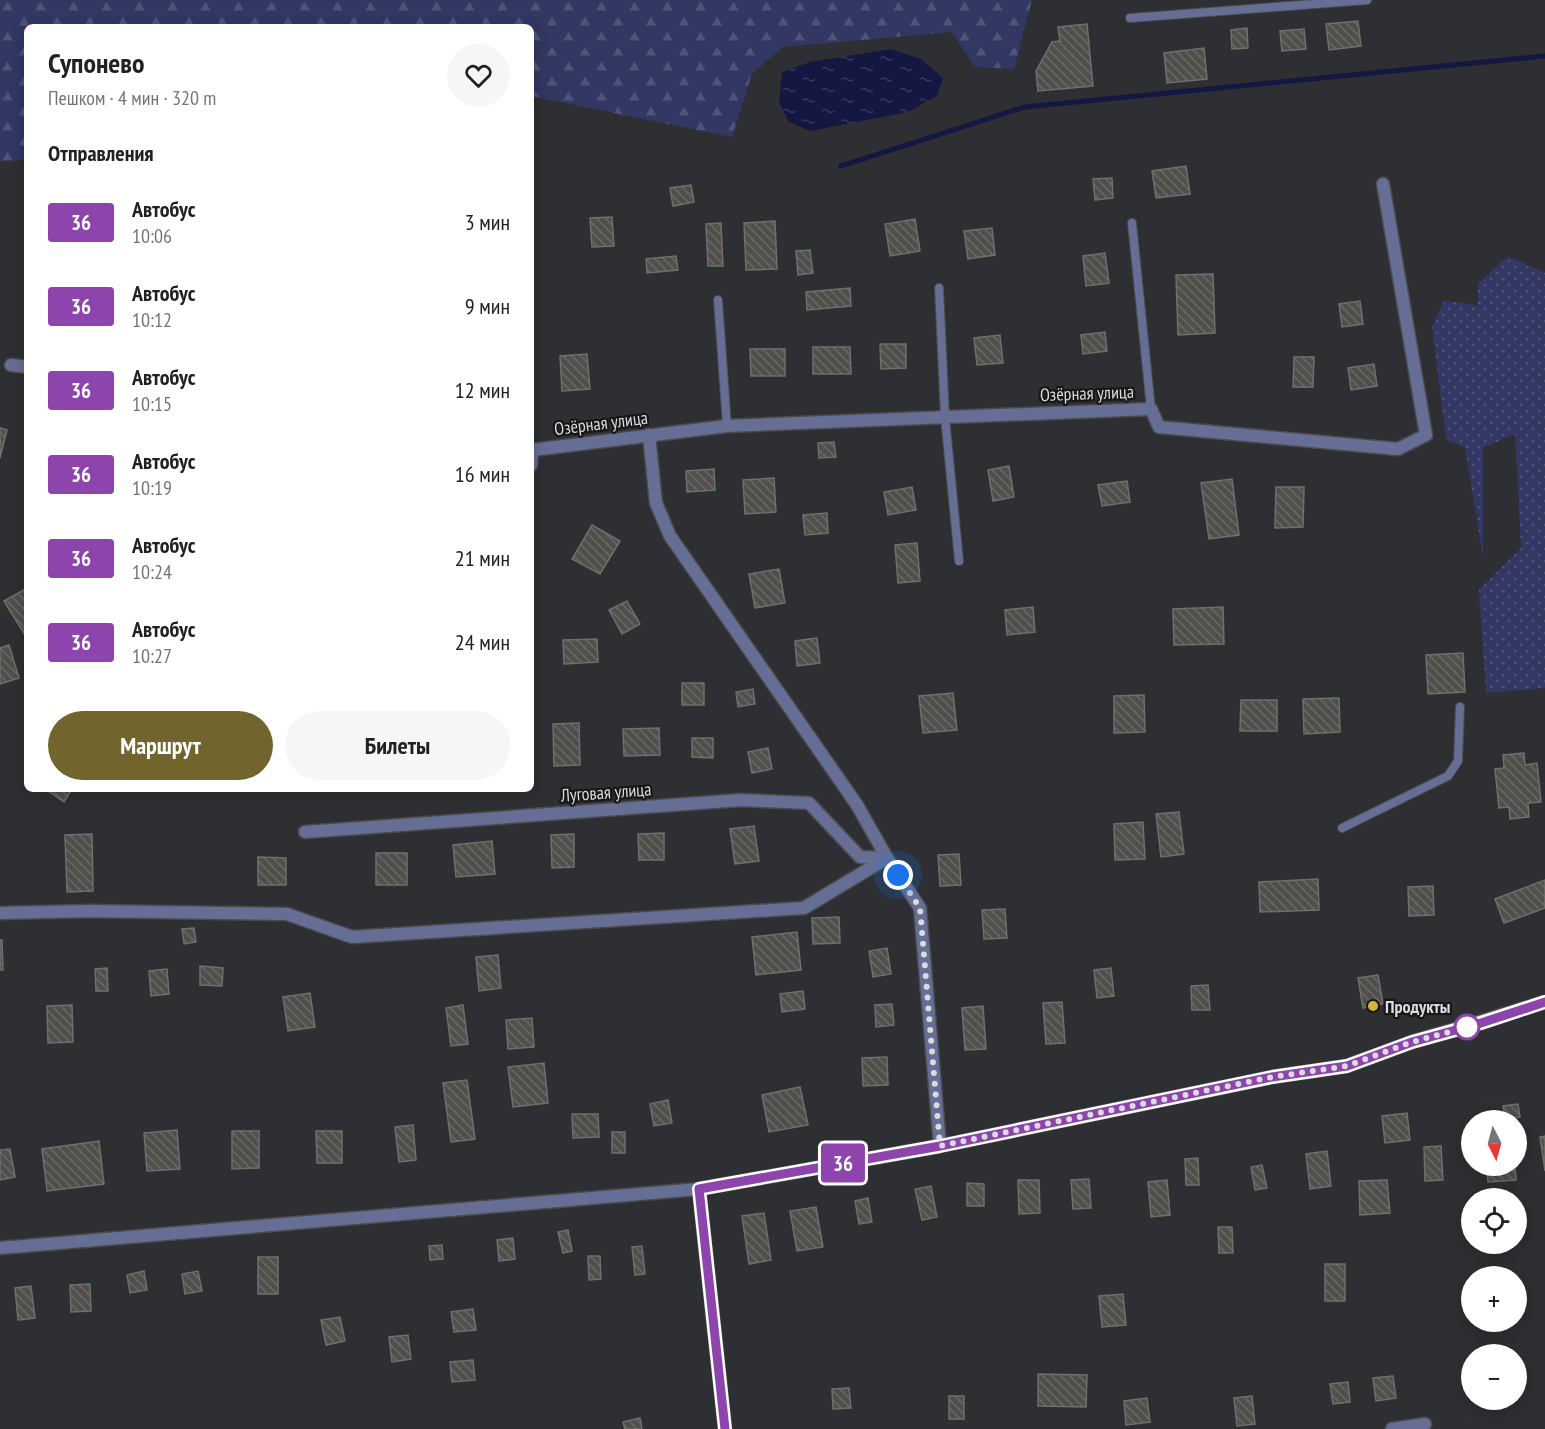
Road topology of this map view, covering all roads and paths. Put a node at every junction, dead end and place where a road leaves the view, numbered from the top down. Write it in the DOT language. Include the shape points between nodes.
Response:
graph roads {
  1 [pos="1367,0"];
  2 [pos="1130,18"];
  3 [pos="1383,184"];
  4 [pos="1132,223"];
  5 [pos="939,288"];
  6 [pos="718,300"];
  7 [pos="11,365"];
  8 [pos="24,367"];
  9 [pos="1151,409"];
  10 [pos="945,417"];
  11 [pos="727,426"];
  12 [pos="649,435"];
  13 [pos="534,450"];
  14 [pos="958,561"];
  15 [pos="1460,707"];
  16 [pos="1342,828"];
  17 [pos="305,832"];
  18 [pos="887,858"];
  19 [pos="0,913"];
  20 [pos="1545,1002"];
  21 [pos="940,1146"];
  22 [pos="699,1189"];
  23 [pos="0,1248"];
  24 [pos="1425,1424"];
  25 [pos="725,1429"];
  26 [pos="1392,1429"];
  1 -- 2 [label="lane"];
  3 -- 9 [label="street, Озёрная улица" via="1426,435 1398,449 1159,427"];
  4 -- 9 [label="lane"];
  5 -- 10 [label="lane"];
  6 -- 11 [label="lane"];
  7 -- 8 [label="street"];
  9 -- 10 [label="street, Озёрная улица"];
  10 -- 11 [label="street, Озёрная улица"];
  10 -- 14 [label="lane"];
  11 -- 12 [label="street, Озёрная улица"];
  12 -- 13 [label="street, Озёрная улица"];
  12 -- 18 [label="street" via="656,503 670,536 857,805"];
  15 -- 16 [label="lane" via="1458,761 1448,776"];
  17 -- 18 [label="street, Луговая улица" via="753,800 809,803 860,857"];
  18 -- 19 [label="street" via="804,908 352,938 287,914 90,910"];
  18 -- 21 [label="street" via="920,908"];
  20 -- 21 [label="street" via="1347,1066 1272,1077"];
  21 -- 22 [label="street"];
  22 -- 23 [label="street"];
  22 -- 25 [label="street"];
  24 -- 26 [label="street"];
}
